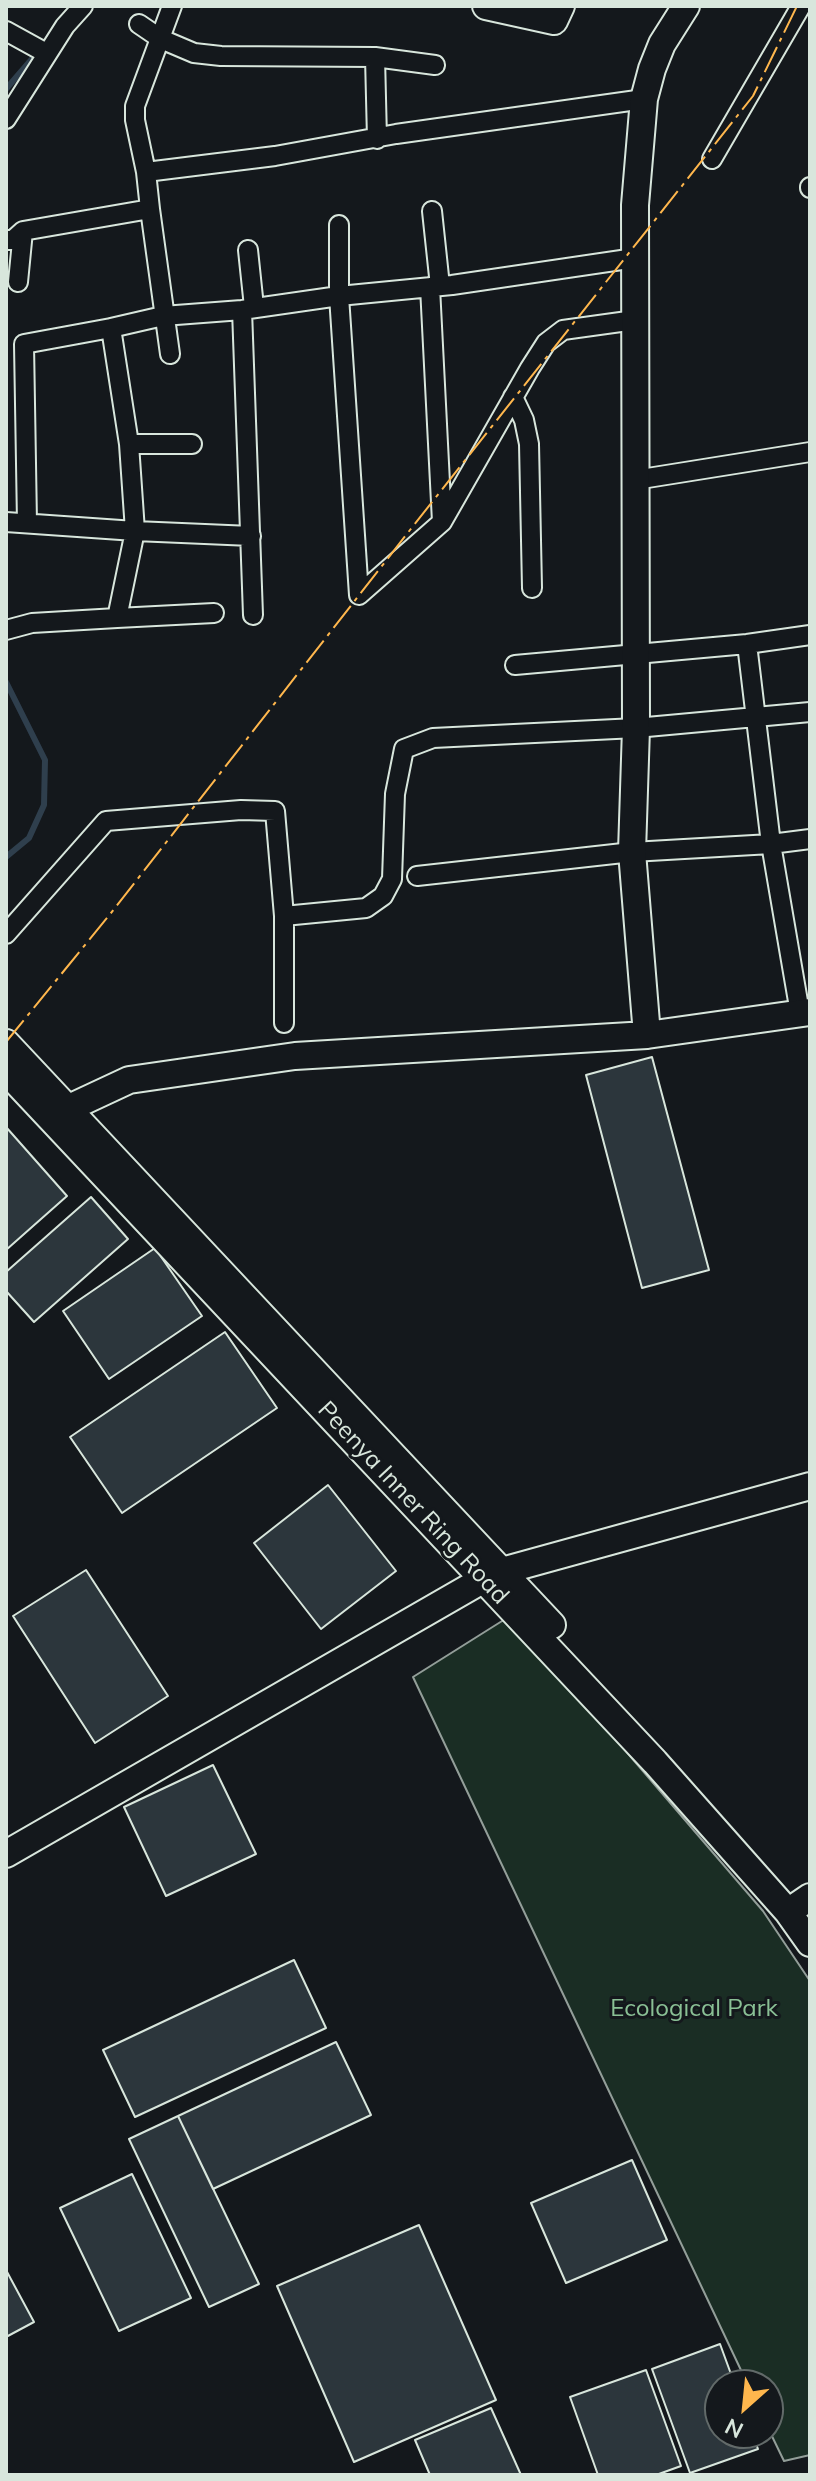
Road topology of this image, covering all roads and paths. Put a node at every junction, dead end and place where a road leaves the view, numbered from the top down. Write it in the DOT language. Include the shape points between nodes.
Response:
graph roads {
  1 [pos="83,6"];
  2 [pos="172,6"];
  3 [pos="486,6"];
  4 [pos="561,6"];
  5 [pos="686,6"];
  6 [pos="801,6"];
  7 [pos="139,24"];
  8 [pos="6,31"];
  9 [pos="161,39"];
  10 [pos="39,49"];
  11 [pos="375,57"];
  12 [pos="435,65"];
  13 [pos="644,99"];
  14 [pos="6,119"];
  15 [pos="377,139"];
  16 [pos="712,159"];
  17 [pos="146,172"];
  18 [pos="150,209"];
  19 [pos="432,211"];
  20 [pos="339,225"];
  21 [pos="23,231"];
  22 [pos="6,240"];
  23 [pos="248,250"];
  24 [pos="635,258"];
  25 [pos="18,282"];
  26 [pos="435,287"];
  27 [pos="339,296"];
  28 [pos="248,309"];
  29 [pos="163,316"];
  30 [pos="635,320"];
  31 [pos="111,328"];
  32 [pos="15,345"];
  33 [pos="170,354"];
  34 [pos="513,397"];
  35 [pos="129,444"];
  36 [pos="192,444"];
  37 [pos="810,452"];
  38 [pos="635,480"];
  39 [pos="6,522"];
  40 [pos="442,522"];
  41 [pos="27,523"];
  42 [pos="135,531"];
  43 [pos="251,536"];
  44 [pos="532,588"];
  45 [pos="214,613"];
  46 [pos="253,615"];
  47 [pos="117,618"];
  48 [pos="6,630"];
  49 [pos="810,635"];
  50 [pos="747,644"];
  51 [pos="636,654"];
  52 [pos="515,665"];
  53 [pos="810,712"];
  54 [pos="755,717"];
  55 [pos="636,728"];
  56 [pos="810,839"];
  57 [pos="771,844"];
  58 [pos="632,852"];
  59 [pos="417,876"];
  60 [pos="284,916"];
  61 [pos="6,934"];
  62 [pos="805,1012"];
  63 [pos="284,1023"];
  64 [pos="647,1035"];
  65 [pos="6,1043"];
  66 [pos="6,1071"];
  67 [pos="61,1114"];
  68 [pos="810,1486"];
  69 [pos="493,1575"];
  70 [pos="6,1854"];
  71 [pos="802,1906"];
  72 [pos="810,1943"];
  1 -- 14 [label="street"];
  2 -- 9 [label="street"];
  3 -- 4 [label="street" via="554,21"];
  5 -- 13 [label="street" via="662,44"];
  6 -- 16 [label="street"];
  7 -- 9 [label="street"];
  8 -- 10 [label="street"];
  9 -- 11 [label="street" via="194,53 221,56"];
  9 -- 17 [label="street" via="135,106"];
  11 -- 12 [label="street"];
  11 -- 15 [label="street"];
  13 -- 15 [label="street"];
  13 -- 24 [label="street"];
  15 -- 17 [label="street"];
  17 -- 18 [label="street"];
  18 -- 21 [label="street"];
  18 -- 29 [label="street"];
  19 -- 26 [label="street"];
  20 -- 27 [label="street"];
  21 -- 22 [label="street"];
  21 -- 25 [label="street"];
  23 -- 28 [label="street"];
  24 -- 26 [label="street"];
  24 -- 30 [label="street"];
  26 -- 27 [label="street"];
  26 -- 40 [label="street"];
  27 -- 28 [label="street"];
  27 -- 40 [label="street" via="359,595"];
  28 -- 29 [label="street"];
  28 -- 43 [label="street"];
  29 -- 31 [label="street"];
  29 -- 33 [label="street"];
  30 -- 34 [label="street" via="563,330 546,343"];
  30 -- 38 [label="street"];
  31 -- 32 [label="street"];
  31 -- 35 [label="street"];
  32 -- 41 [label="street"];
  34 -- 40 [label="street"];
  34 -- 44 [label="street" via="529,444"];
  35 -- 36 [label="street"];
  35 -- 42 [label="street"];
  37 -- 38 [label="street"];
  38 -- 51 [label="street"];
  39 -- 41 [label="street"];
  41 -- 42 [label="street"];
  42 -- 43 [label="street"];
  42 -- 47 [label="street"];
  43 -- 46 [label="street"];
  45 -- 47 [label="street"];
  47 -- 48 [label="street" via="32,623"];
  49 -- 50 [label="street"];
  50 -- 51 [label="street"];
  50 -- 54 [label="street"];
  51 -- 52 [label="street"];
  51 -- 55 [label="street"];
  53 -- 54 [label="street"];
  54 -- 55 [label="street"];
  54 -- 57 [label="street"];
  55 -- 58 [label="street"];
  55 -- 60 [label="street" via="433,738 404,749 395,794 392,879 383,896 366,908"];
  56 -- 57 [label="street"];
  57 -- 58 [label="street"];
  57 -- 62 [label="street"];
  58 -- 59 [label="street"];
  58 -- 64 [label="street"];
  60 -- 61 [label="street" via="275,811 241,810 106,821"];
  60 -- 63 [label="street"];
  62 -- 64 [label="street"];
  64 -- 67 [label="street" via="295,1056 129,1080"];
  65 -- 67 [label="street, Peenya Inner Ring Road"];
  66 -- 67 [label="street, Peenya Inner Ring Road"];
  67 -- 69 [label="street, Peenya Inner Ring Road"];
  68 -- 69 [label="street"];
  69 -- 70 [label="street"];
  69 -- 71 [label="street, Peenya Inner Ring Road"];
  71 -- 72 [label="street, Peenya Inner Ring Road"];
}
